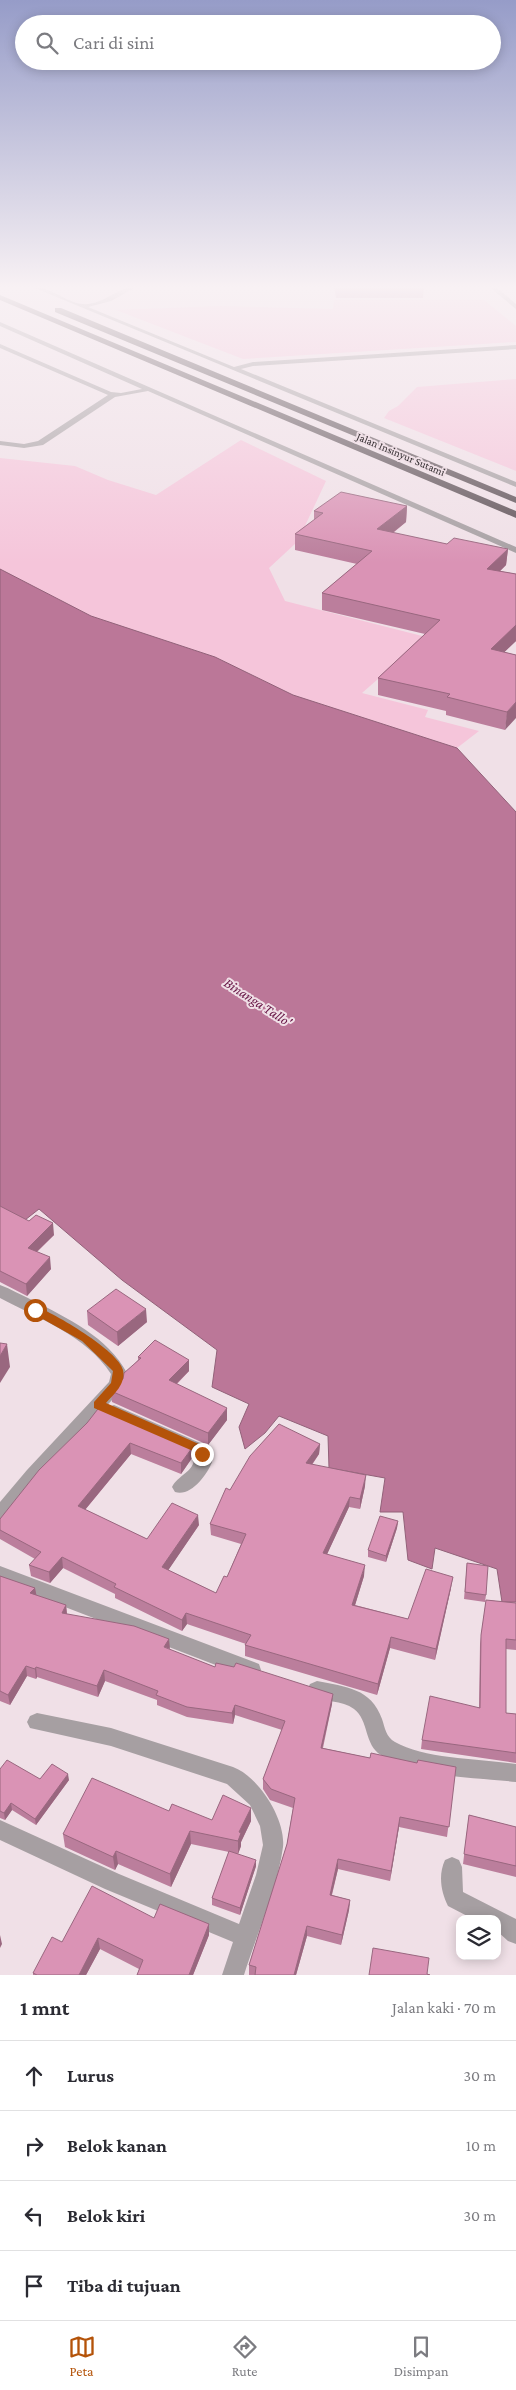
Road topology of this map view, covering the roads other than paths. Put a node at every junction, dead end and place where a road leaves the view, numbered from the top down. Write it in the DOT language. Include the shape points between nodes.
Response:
graph roads {
  1 [pos="74,378"];
  2 [pos="124,378"];
  3 [pos="192,378"];
  4 [pos="223,378"];
  5 [pos="256,378"];
  6 [pos="149,389"];
  7 [pos="113,395"];
  8 [pos="0,443"];
  9 [pos="516,485"];
  10 [pos="516,500"];
  11 [pos="516,515"];
  12 [pos="516,550"];
  13 [pos="0,1291"];
  14 [pos="98,1405"];
  15 [pos="181,1487"];
  16 [pos="0,1515"];
  17 [pos="0,1574"];
  18 [pos="268,1675"];
  19 [pos="302,1686"];
  20 [pos="37,1722"];
  21 [pos="516,1773"];
  22 [pos="0,1830"];
  23 [pos="452,1867"];
  24 [pos="489,1915"];
  25 [pos="501,1921"];
  26 [pos="516,1934"];
  27 [pos="246,1937"];
  28 [pos="233,1975"];
  1 -- 7 [label="street"];
  2 -- 6 [label="street"];
  3 -- 11 [label="highway, Jalan Insinyur Sutami"];
  4 -- 10 [label="highway, Jalan Insinyur Sutami"];
  5 -- 9 [label="street"];
  6 -- 7 [label="street"];
  6 -- 12 [label="street"];
  7 -- 8 [label="street" via="40,443 24,446"];
  13 -- 14 [label="street" via="86,1338 111,1361 118,1370 119,1378"];
  14 -- 15 [label="street" via="201,1451 203,1464"];
  14 -- 16 [label="street"];
  17 -- 18 [label="street"];
  19 -- 21 [label="street" via="353,1698 364,1704 373,1718 379,1740 396,1752 423,1760"];
  20 -- 27 [label="street" via="111,1737 214,1770 232,1776 252,1792 270,1825 273,1845"];
  22 -- 27 [label="street" via="112,1882"];
  23 -- 24 [label="street" via="455,1899"];
  25 -- 26 [label="street"];
  27 -- 28 [label="street"];
}
